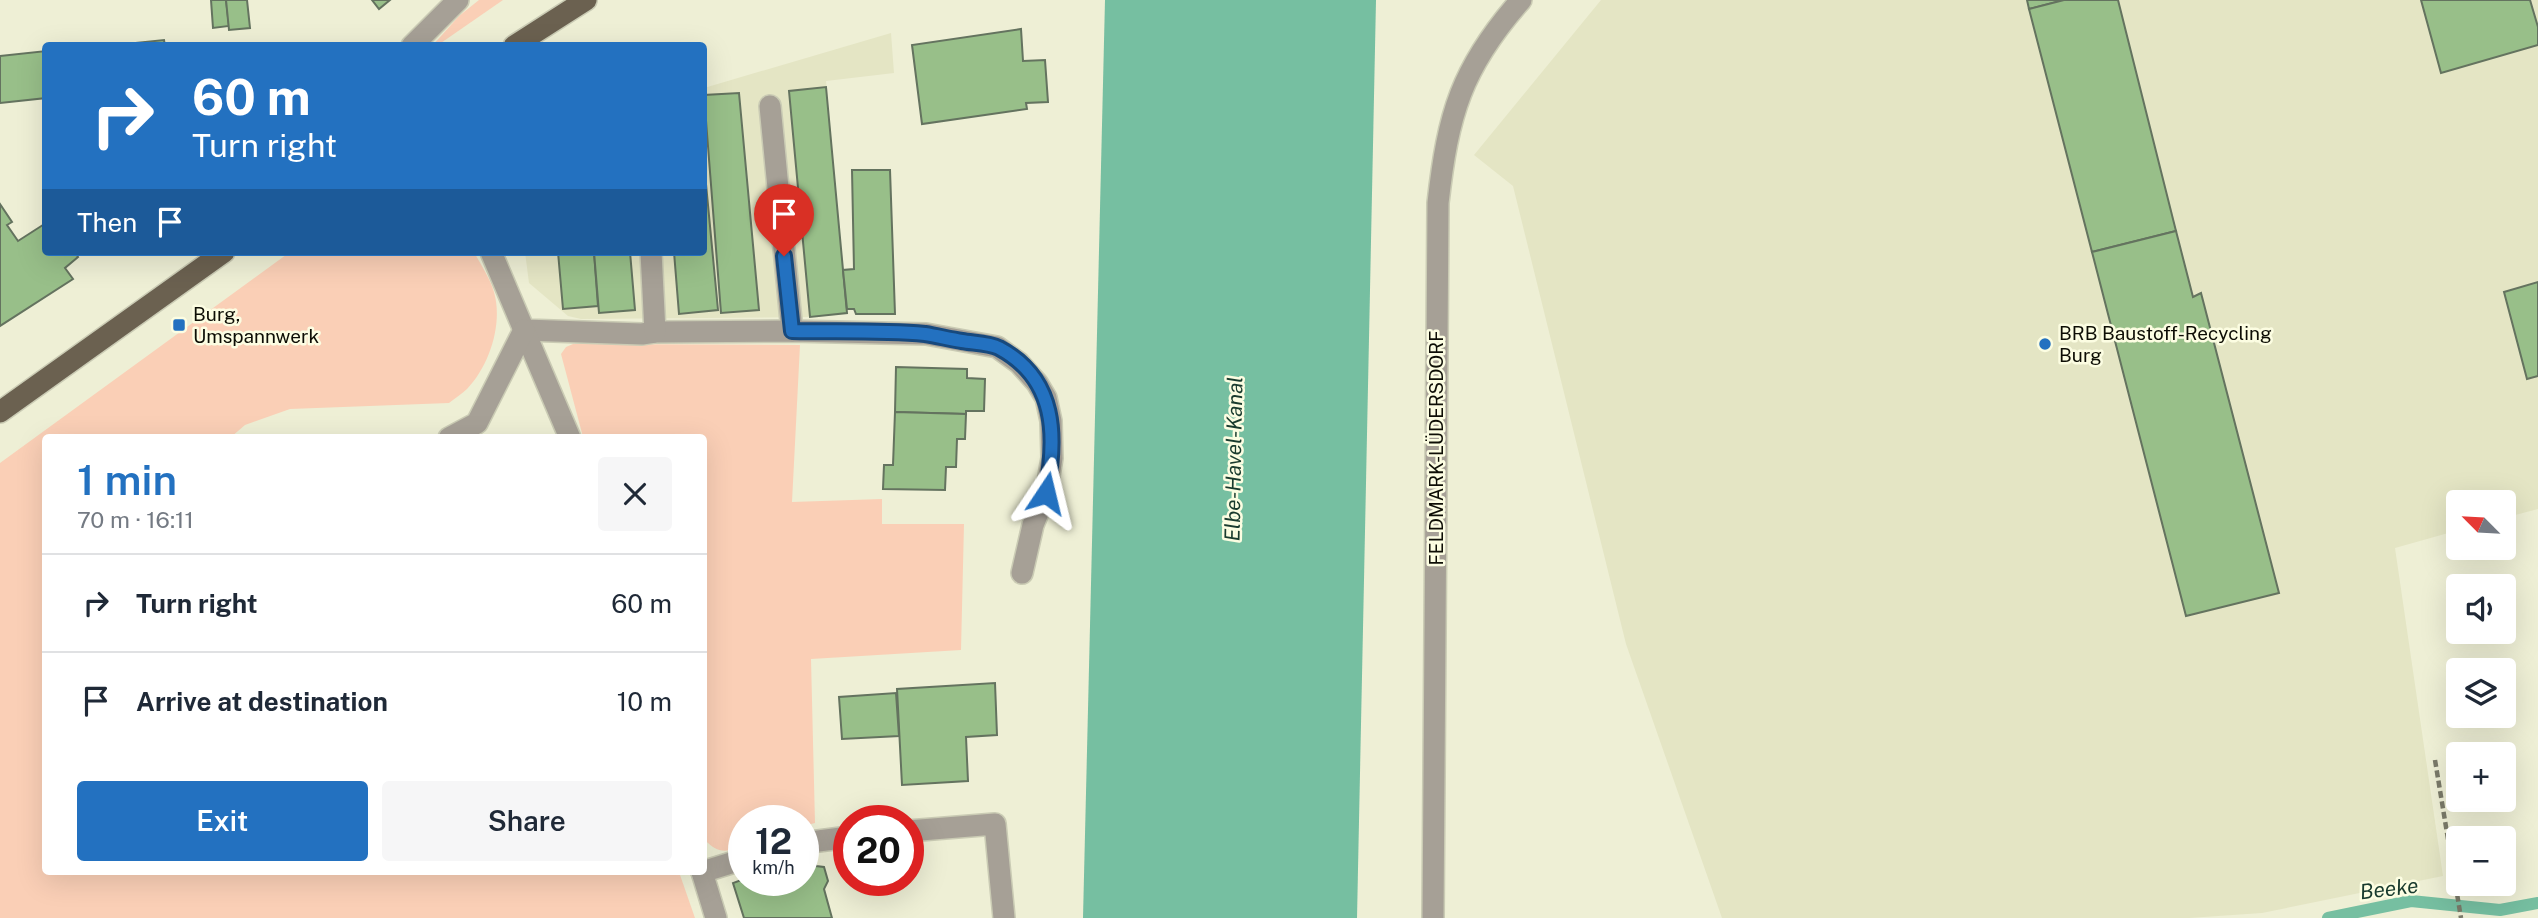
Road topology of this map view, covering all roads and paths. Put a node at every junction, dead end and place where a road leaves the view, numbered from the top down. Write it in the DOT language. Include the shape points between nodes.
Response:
graph roads {
  1 [pos="458,0"];
  2 [pos="586,0"];
  3 [pos="1521,0"];
  4 [pos="416,42"];
  5 [pos="520,42"];
  6 [pos="770,107"];
  7 [pos="218,256"];
  8 [pos="493,256"];
  9 [pos="651,256"];
  10 [pos="524,330"];
  11 [pos="792,331"];
  12 [pos="655,332"];
  13 [pos="0,411"];
  14 [pos="456,434"];
  15 [pos="568,434"];
  16 [pos="1022,573"];
  17 [pos="2435,760"];
  18 [pos="924,830"];
  19 [pos="728,864"];
  20 [pos="707,870"];
  21 [pos="703,875"];
  22 [pos="716,918"];
  23 [pos="1004,918"];
  24 [pos="1433,918"];
  25 [pos="2461,918"];
  1 -- 4 [label="street"];
  2 -- 5 [label="main road"];
  3 -- 24 [label="street, FELDMARK-LÜDERSDORF" via="1478,55 1461,88 1443,156 1438,203"];
  6 -- 11 [label="street"];
  7 -- 13 [label="main road"];
  8 -- 10 [label="street"];
  9 -- 12 [label="street"];
  10 -- 12 [label="street"];
  10 -- 14 [label="street" via="477,423"];
  10 -- 15 [label="street"];
  11 -- 12 [label="street"];
  11 -- 16 [label="street" via="926,334 997,347 1019,363 1046,398 1052,458"];
  17 -- 25 [label="path"];
  18 -- 23 [label="street" via="995,824"];
  19 -- 20 [label="street"];
  21 -- 22 [label="street"];
}
